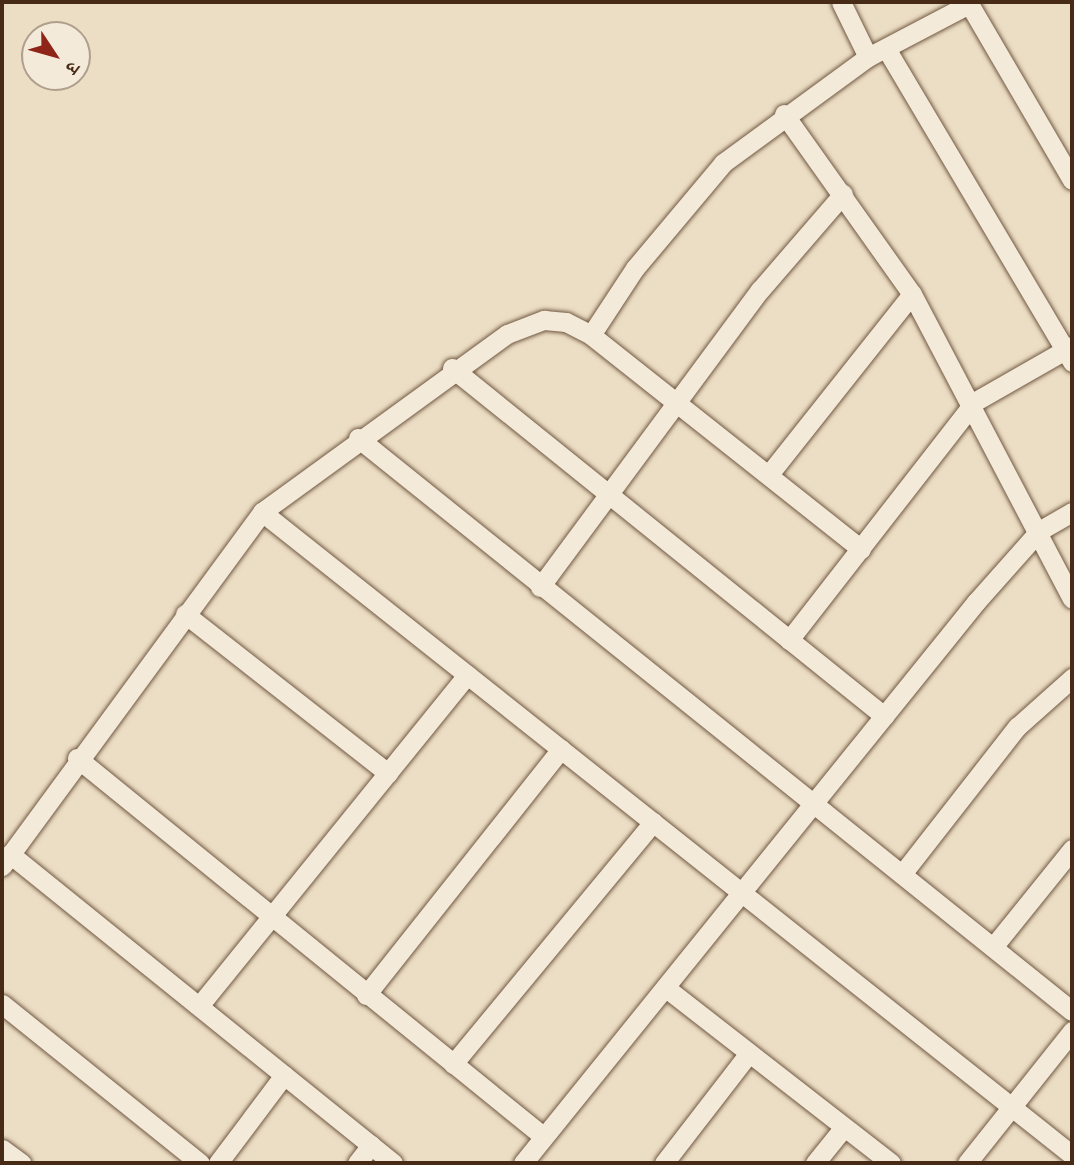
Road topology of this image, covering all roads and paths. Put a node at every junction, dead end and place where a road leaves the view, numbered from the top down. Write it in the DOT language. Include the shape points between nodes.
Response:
graph roads {
  1 [pos="841,2"];
  2 [pos="968,3"];
  3 [pos="877,53"];
  4 [pos="784,114"];
  5 [pos="1072,180"];
  6 [pos="843,194"];
  7 [pos="912,294"];
  8 [pos="592,335"];
  9 [pos="1070,353"];
  10 [pos="452,368"];
  11 [pos="677,402"];
  12 [pos="974,402"];
  13 [pos="358,438"];
  14 [pos="770,472"];
  15 [pos="607,496"];
  16 [pos="262,512"];
  17 [pos="1072,512"];
  18 [pos="1039,531"];
  19 [pos="861,549"];
  20 [pos="540,587"];
  21 [pos="1072,598"];
  22 [pos="185,614"];
  23 [pos="789,640"];
  24 [pos="467,675"];
  25 [pos="1072,678"];
  26 [pos="884,716"];
  27 [pos="561,749"];
  28 [pos="76,758"];
  29 [pos="388,773"];
  30 [pos="814,803"];
  31 [pos="653,822"];
  32 [pos="1072,849"];
  33 [pos="6,860"];
  34 [pos="902,874"];
  35 [pos="745,894"];
  36 [pos="270,919"];
  37 [pos="993,947"];
  38 [pos="666,988"];
  39 [pos="366,995"];
  40 [pos="2,1004"];
  41 [pos="199,1006"];
  42 [pos="1072,1011"];
  43 [pos="1072,1031"];
  44 [pos="749,1053"];
  45 [pos="453,1064"];
  46 [pos="284,1075"];
  47 [pos="1011,1107"];
  48 [pos="844,1126"];
  49 [pos="544,1137"];
  50 [pos="371,1145"];
  51 [pos="2,1149"];
  52 [pos="1072,1155"];
  53 [pos="20,1163"];
  54 [pos="200,1163"];
  55 [pos="218,1163"];
  56 [pos="357,1163"];
  57 [pos="393,1163"];
  58 [pos="523,1163"];
  59 [pos="664,1163"];
  60 [pos="816,1163"];
  61 [pos="891,1163"];
  62 [pos="967,1163"];
  1 -- 3 [label="street"];
  2 -- 3 [label="street"];
  2 -- 5 [label="street"];
  3 -- 4 [label="street"];
  3 -- 9 [label="street"];
  4 -- 6 [label="street"];
  4 -- 8 [label="street" via="682,206"];
  6 -- 7 [label="street"];
  6 -- 11 [label="street"];
  7 -- 12 [label="street"];
  7 -- 14 [label="street"];
  8 -- 10 [label="street" via="544,320"];
  8 -- 11 [label="street"];
  9 -- 12 [label="street"];
  10 -- 13 [label="street"];
  10 -- 15 [label="street"];
  11 -- 14 [label="street"];
  11 -- 15 [label="street"];
  12 -- 18 [label="street"];
  12 -- 19 [label="street"];
  13 -- 16 [label="street"];
  13 -- 20 [label="street"];
  14 -- 19 [label="street"];
  15 -- 20 [label="street"];
  15 -- 23 [label="street"];
  16 -- 22 [label="street"];
  16 -- 24 [label="street"];
  17 -- 18 [label="street"];
  18 -- 21 [label="street"];
  18 -- 26 [label="street"];
  19 -- 23 [label="street"];
  20 -- 30 [label="street"];
  22 -- 28 [label="street"];
  22 -- 29 [label="street"];
  23 -- 26 [label="street"];
  24 -- 27 [label="street"];
  24 -- 29 [label="street"];
  25 -- 34 [label="street" via="1017,727"];
  26 -- 30 [label="street"];
  27 -- 31 [label="street"];
  27 -- 39 [label="street"];
  28 -- 33 [label="street"];
  28 -- 36 [label="street"];
  29 -- 36 [label="street"];
  30 -- 34 [label="street"];
  30 -- 35 [label="street"];
  31 -- 35 [label="street"];
  31 -- 45 [label="street"];
  32 -- 37 [label="street"];
  33 -- 41 [label="street"];
  34 -- 37 [label="street"];
  35 -- 38 [label="street"];
  35 -- 47 [label="street"];
  36 -- 39 [label="street"];
  36 -- 41 [label="street"];
  37 -- 42 [label="street"];
  38 -- 44 [label="street"];
  38 -- 49 [label="street"];
  39 -- 45 [label="street"];
  40 -- 54 [label="street"];
  41 -- 46 [label="street"];
  43 -- 47 [label="street"];
  44 -- 48 [label="street"];
  44 -- 59 [label="street"];
  45 -- 49 [label="street"];
  46 -- 50 [label="street"];
  46 -- 55 [label="street"];
  47 -- 52 [label="street"];
  47 -- 62 [label="street"];
  48 -- 60 [label="street"];
  48 -- 61 [label="street"];
  49 -- 58 [label="street"];
  50 -- 56 [label="street"];
  50 -- 57 [label="street"];
  51 -- 53 [label="street"];
}
